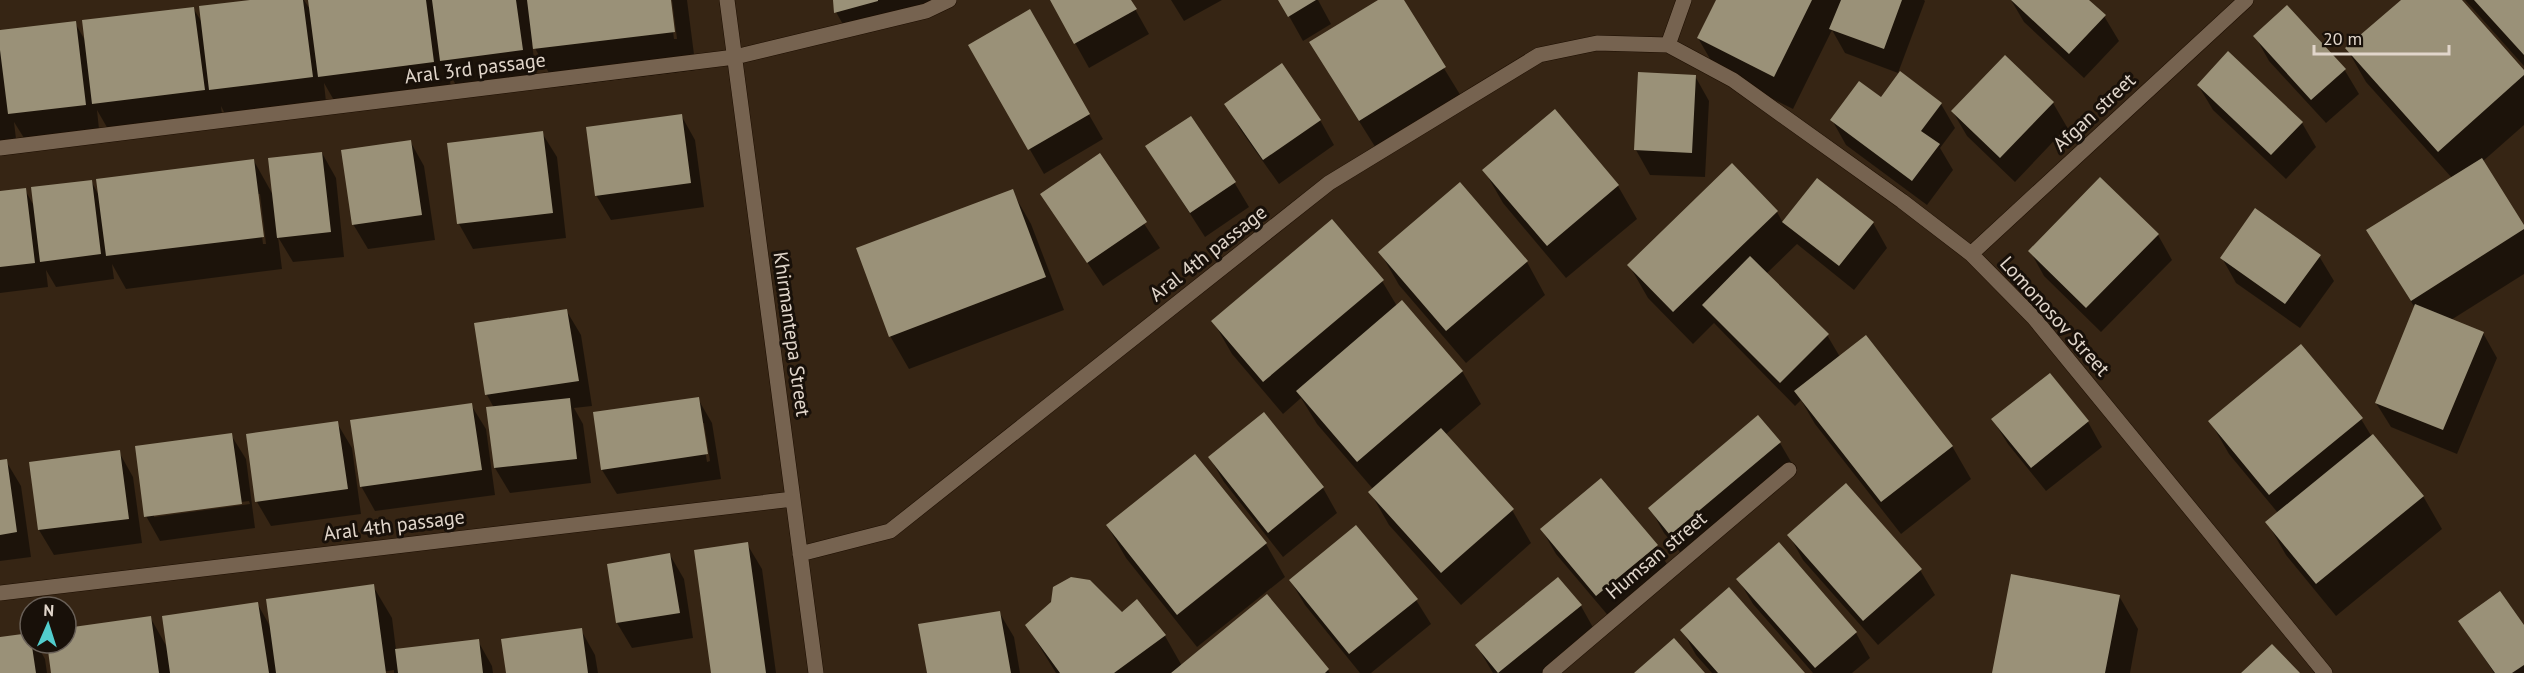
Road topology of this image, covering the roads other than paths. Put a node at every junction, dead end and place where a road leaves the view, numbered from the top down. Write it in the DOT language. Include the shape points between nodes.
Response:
graph roads {
  1 [pos="727,0"];
  2 [pos="949,0"];
  3 [pos="1684,0"];
  4 [pos="2246,0"];
  5 [pos="1668,45"];
  6 [pos="735,57"];
  7 [pos="0,148"];
  8 [pos="1971,254"];
  9 [pos="1790,470"];
  10 [pos="793,499"];
  11 [pos="800,554"];
  12 [pos="0,593"];
  13 [pos="816,673"];
  14 [pos="1550,673"];
  15 [pos="2325,673"];
  1 -- 6 [label="street, Khirmаntepa Street"];
  2 -- 6 [label="street, Aral 3rd passage" via="926,11"];
  3 -- 5 [label="street"];
  4 -- 8 [label="street, Afgan street"];
  5 -- 8 [label="street, Lomonosov Street" via="1733,80"];
  5 -- 11 [label="street, Aral 4th passage" via="1597,43 1539,55 1329,183 890,531"];
  6 -- 7 [label="street, Aral 3rd passage"];
  6 -- 10 [label="street, Khirmаntepa Street"];
  8 -- 15 [label="street, Lomonosov Street" via="2034,318"];
  9 -- 14 [label="street, Humsan street"];
  10 -- 11 [label="street, Khirmаntepa Street"];
  10 -- 12 [label="street, Aral 4th passage"];
  11 -- 13 [label="street, Khirmаntepa Street"];
}
